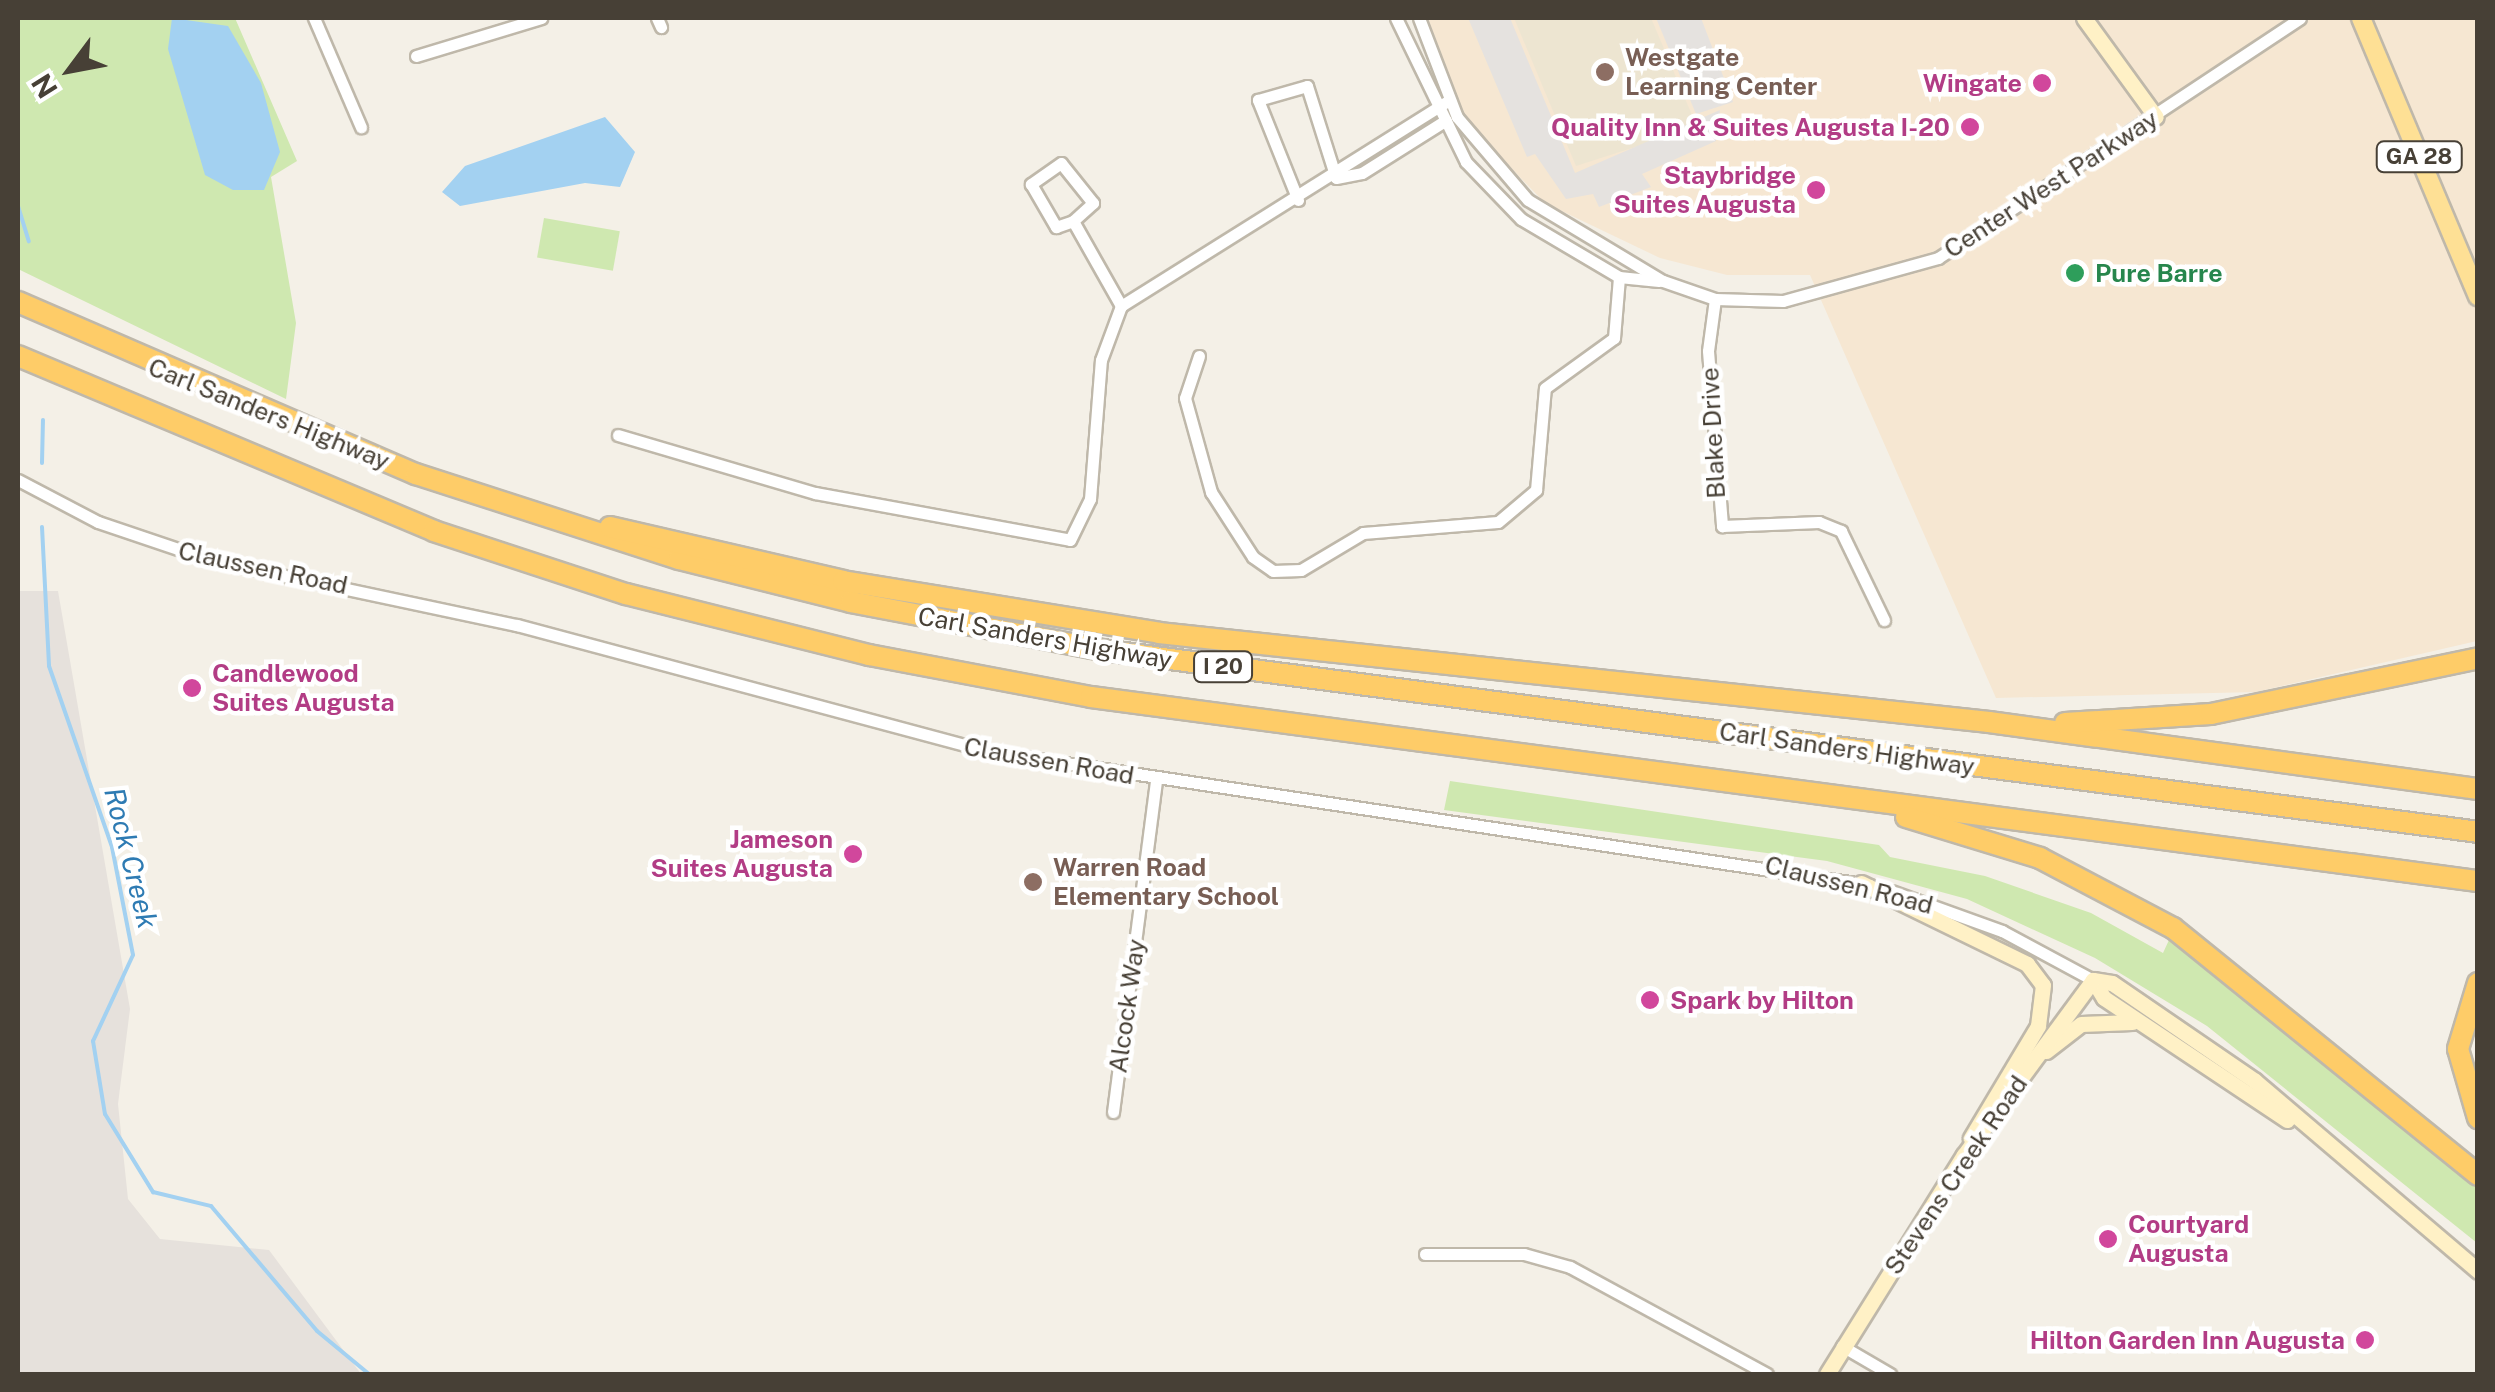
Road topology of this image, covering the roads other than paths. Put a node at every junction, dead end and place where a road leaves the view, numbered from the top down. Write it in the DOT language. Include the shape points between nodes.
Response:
graph roads {
  1 [pos="314,18"];
  2 [pos="541,18"];
  3 [pos="1396,18"];
  4 [pos="1419,18"];
  5 [pos="2084,18"];
  6 [pos="2300,18"];
  7 [pos="2362,18"];
  8 [pos="416,56"];
  9 [pos="1450,100"];
  10 [pos="1436,109"];
  11 [pos="1456,114"];
  12 [pos="2156,117"];
  13 [pos="1442,122"];
  14 [pos="361,127"];
  15 [pos="1336,178"];
  16 [pos="1298,200"];
  17 [pos="1073,221"];
  18 [pos="1619,277"];
  19 [pos="1663,282"];
  20 [pos="2478,296"];
  21 [pos="1714,299"];
  22 [pos="18,302"];
  23 [pos="1120,306"];
  24 [pos="1199,356"];
  25 [pos="18,357"];
  26 [pos="618,434"];
  27 [pos="18,480"];
  28 [pos="535,515"];
  29 [pos="1884,620"];
  30 [pos="2478,658"];
  31 [pos="1988,722"];
  32 [pos="1156,780"];
  33 [pos="2478,789"];
  34 [pos="1802,791"];
  35 [pos="2478,832"];
  36 [pos="2478,881"];
  37 [pos="1861,884"];
  38 [pos="2093,980"];
  39 [pos="2478,983"];
  40 [pos="2148,1028"];
  41 [pos="2038,1055"];
  42 [pos="1113,1112"];
  43 [pos="2478,1118"];
  44 [pos="2312,1135"];
  45 [pos="1964,1156"];
  46 [pos="2478,1176"];
  47 [pos="1426,1254"];
  48 [pos="2478,1271"];
  49 [pos="1842,1346"];
  50 [pos="1767,1374"];
  51 [pos="1826,1374"];
  52 [pos="1890,1374"];
  1 -- 14 [label="street"];
  2 -- 8 [label="street"];
  3 -- 10 [label="street, Center West Parkway"];
  4 -- 9 [label="street, Center West Parkway"];
  5 -- 12 [label="street"];
  6 -- 12 [label="street, Center West Parkway"];
  7 -- 20 [label="main road, GA 28"];
  9 -- 10 [label="street"];
  9 -- 11 [label="street, Center West Parkway"];
  10 -- 13 [label="street, Center West Parkway"];
  10 -- 15 [label="street"];
  11 -- 13 [label="street"];
  11 -- 19 [label="street, Center West Parkway" via="1503,180"];
  12 -- 21 [label="street, Center West Parkway" via="2016,214 1903,273 1783,301"];
  13 -- 15 [label="street" via="1362,174"];
  13 -- 18 [label="street, Center West Parkway" via="1521,219"];
  15 -- 16 [label="street"];
  15 -- 16 [label="street" via="1308,86 1258,100"];
  16 -- 23 [label="street"];
  17 -- 17 [label="street" via="1056,227 1030,184 1061,163 1093,203"];
  17 -- 23 [label="street"];
  18 -- 19 [label="street, Center West Parkway"];
  18 -- 24 [label="street" via="1614,338 1545,388 1536,490 1498,522 1363,533 1300,570 1273,571 1253,556 1212,492 1185,398"];
  19 -- 21 [label="street, Center West Parkway"];
  21 -- 29 [label="street, Blake Drive" via="1708,351 1722,526 1818,522 1841,531"];
  22 -- 28 [label="highway, Carl Sanders Highway / I 20" via="286,424"];
  23 -- 26 [label="street" via="1102,360 1090,499 1070,540 815,493"];
  25 -- 34 [label="highway, Carl Sanders Highway / I 20" via="386,514 626,594 796,638 1091,698"];
  27 -- 32 [label="street, Claussen Road" via="98,522 210,560 517,624 876,726"];
  28 -- 31 [label="highway" via="1106,626"];
  28 -- 35 [label="highway, Carl Sanders Highway / I 20" via="802,590 1102,650"];
  30 -- 31 [label="highway" via="2210,714"];
  31 -- 33 [label="highway"];
  32 -- 37 [label="street, Claussen Road" via="1752,860"];
  32 -- 42 [label="street, Alcock Way"];
  34 -- 36 [label="highway, Carl Sanders Highway / I 20"];
  34 -- 46 [label="highway" via="1995,840 2108,890 2237,977"];
  37 -- 38 [label="street, Claussen Road" via="2002,931"];
  37 -- 45 [label="street" via="2027,964 2043,985 2038,1026 1978,1117"];
  38 -- 40 [label="street, Claussen Road"];
  38 -- 41 [label="street, Stevens Creek Road"];
  38 -- 44 [label="street, Claussen Road" via="2112,983 2255,1081"];
  39 -- 43 [label="highway" via="2458,1048"];
  40 -- 41 [label="street" via="2114,1016 2082,1024"];
  40 -- 44 [label="street, Claussen Road"];
  41 -- 45 [label="street, Stevens Creek Road"];
  44 -- 48 [label="street"];
  45 -- 49 [label="street, Stevens Creek Road"];
  47 -- 50 [label="street" via="1524,1254 1570,1267"];
  49 -- 51 [label="street, Stevens Creek Road"];
  49 -- 52 [label="street"];
}
